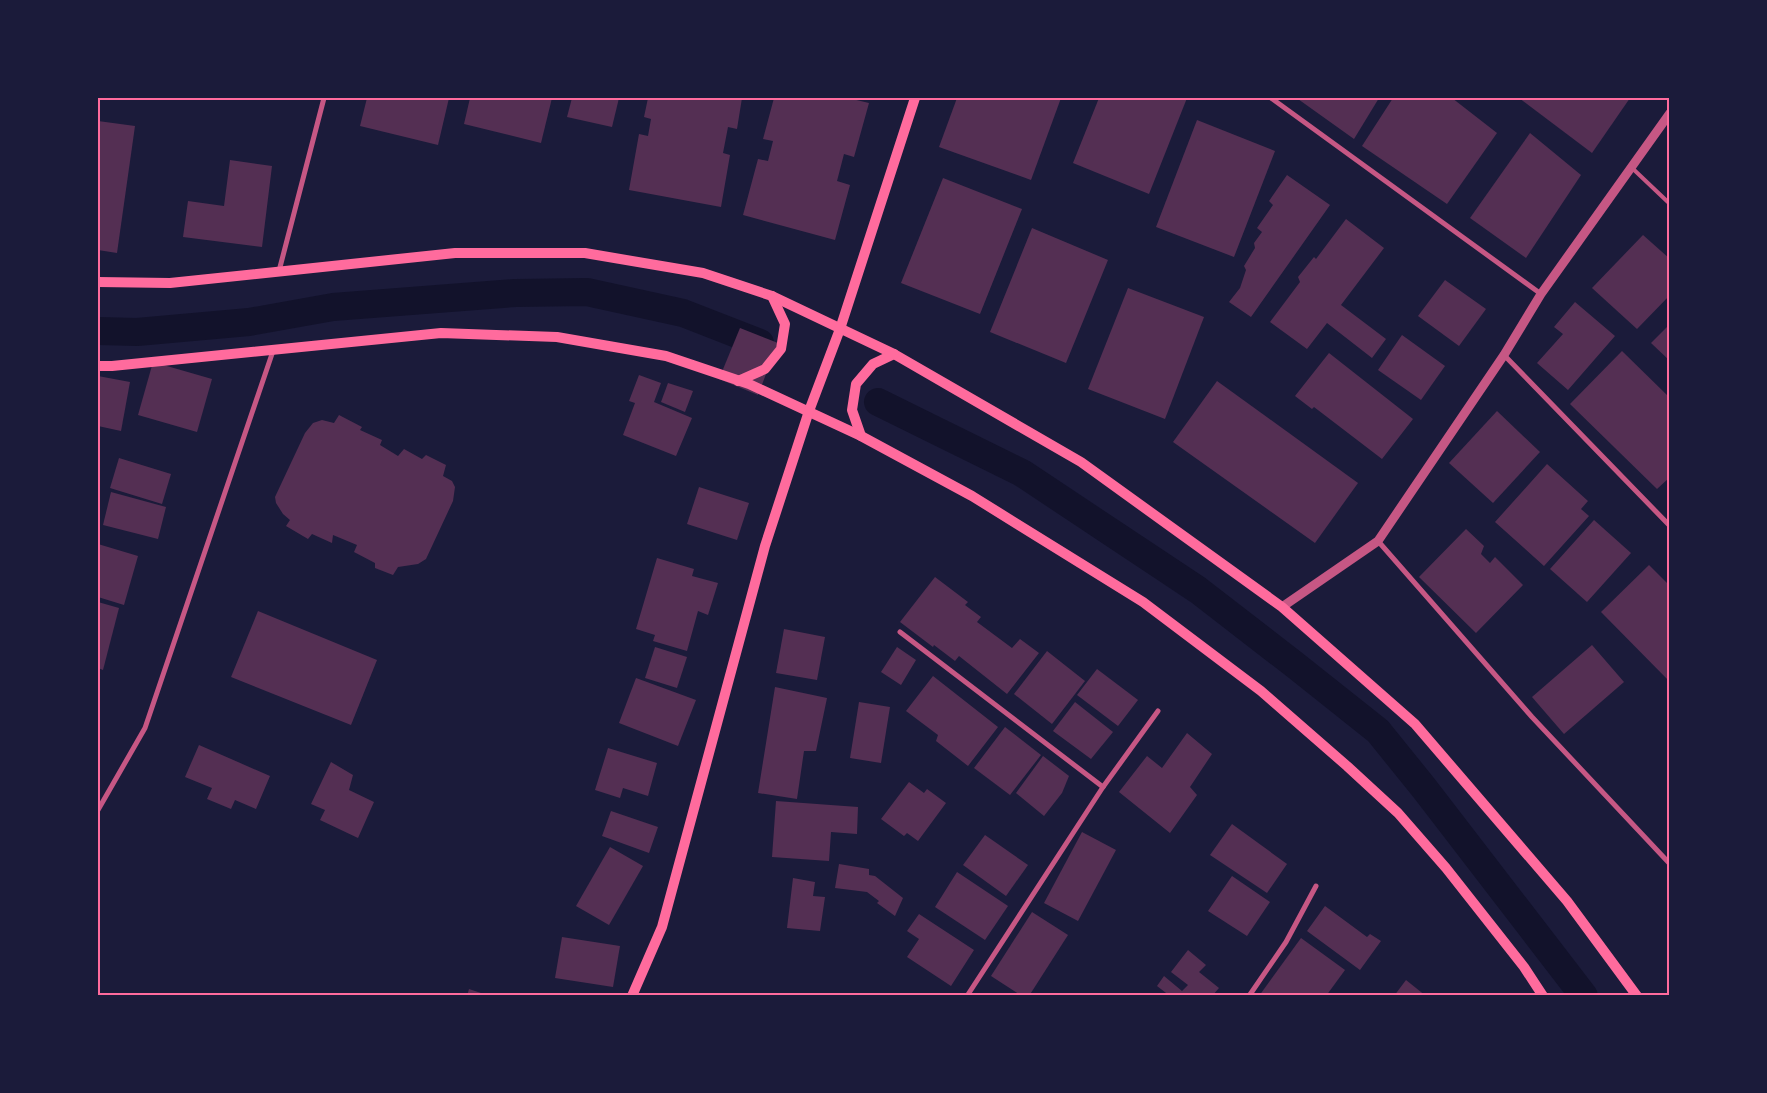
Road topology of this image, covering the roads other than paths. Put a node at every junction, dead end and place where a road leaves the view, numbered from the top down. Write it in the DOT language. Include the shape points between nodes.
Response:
graph roads {
  1 [pos="324,98"];
  2 [pos="915,98"];
  3 [pos="1271,98"];
  4 [pos="1670,113"];
  5 [pos="1631,167"];
  6 [pos="1670,204"];
  7 [pos="279,272"];
  8 [pos="98,282"];
  9 [pos="1541,294"];
  10 [pos="772,296"];
  11 [pos="840,329"];
  12 [pos="273,351"];
  13 [pos="894,354"];
  14 [pos="1504,355"];
  15 [pos="98,366"];
  16 [pos="738,381"];
  17 [pos="809,411"];
  18 [pos="861,436"];
  19 [pos="1670,526"];
  20 [pos="1378,541"];
  21 [pos="1282,607"];
  22 [pos="900,632"];
  23 [pos="1158,710"];
  24 [pos="1103,787"];
  25 [pos="98,810"];
  26 [pos="1670,864"];
  27 [pos="1316,886"];
  28 [pos="632,996"];
  29 [pos="967,996"];
  30 [pos="1249,996"];
  31 [pos="1543,996"];
  32 [pos="1637,996"];
  1 -- 7 [label="street"];
  2 -- 11 [label="main road"];
  3 -- 9 [label="street"];
  4 -- 5 [label="street"];
  5 -- 6 [label="lane"];
  5 -- 9 [label="street"];
  7 -- 8 [label="main road" via="170,283"];
  7 -- 10 [label="main road" via="454,252 584,253 703,273"];
  9 -- 14 [label="street"];
  10 -- 11 [label="main road"];
  10 -- 16 [label="main road" via="786,324 781,349 765,369"];
  11 -- 13 [label="main road"];
  11 -- 17 [label="main road"];
  12 -- 15 [label="main road"];
  12 -- 16 [label="main road" via="441,333 557,336 666,356"];
  12 -- 25 [label="street" via="145,728"];
  13 -- 18 [label="main road" via="872,364 856,384 852,410"];
  13 -- 21 [label="main road" via="1081,462"];
  14 -- 19 [label="street"];
  14 -- 20 [label="street"];
  16 -- 17 [label="main road"];
  17 -- 18 [label="main road"];
  17 -- 28 [label="main road" via="764,546 662,927"];
  18 -- 31 [label="main road" via="972,496 1144,602 1261,691 1398,813 1446,868"];
  20 -- 21 [label="street"];
  20 -- 26 [label="street" via="1532,717"];
  21 -- 32 [label="main road" via="1415,724 1567,901"];
  22 -- 24 [label="street"];
  23 -- 24 [label="street"];
  24 -- 29 [label="street"];
  27 -- 30 [label="street" via="1286,942"];
}
